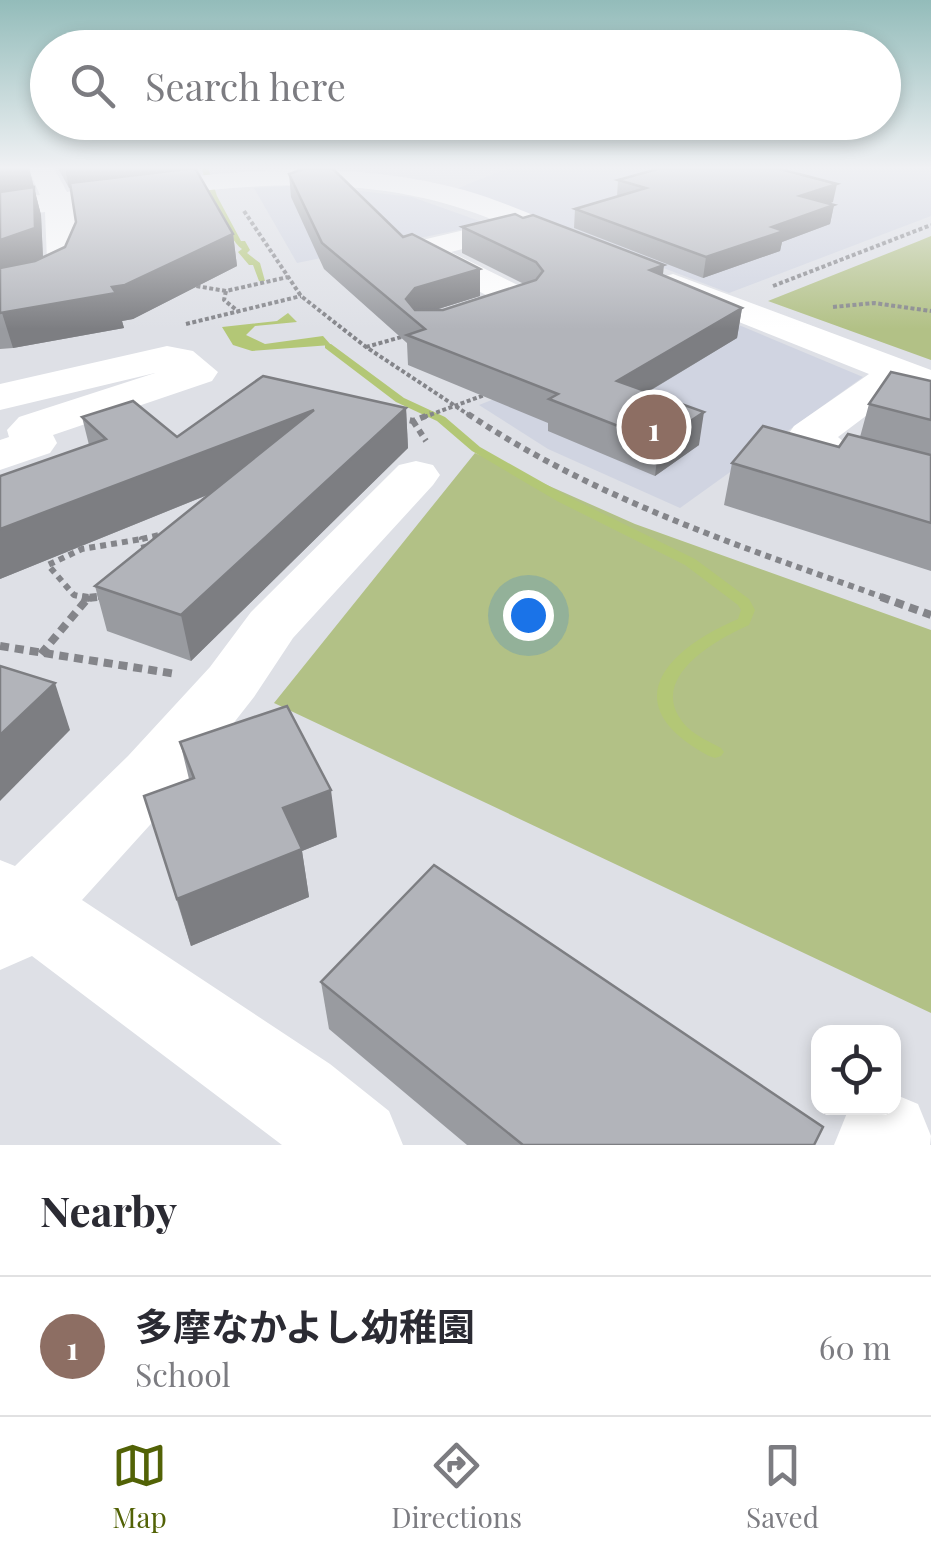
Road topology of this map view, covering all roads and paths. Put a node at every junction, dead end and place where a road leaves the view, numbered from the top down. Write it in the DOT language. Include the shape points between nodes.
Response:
graph roads {
  1 [pos="59,221"];
  2 [pos="251,221"];
  3 [pos="519,221"];
  4 [pos="525,224"];
  5 [pos="931,226"];
  6 [pos="597,253"];
  7 [pos="651,274"];
  8 [pos="288,277"];
  9 [pos="181,284"];
  10 [pos="0,289"];
  11 [pos="226,291"];
  12 [pos="722,304"];
  13 [pos="823,310"];
  14 [pos="239,312"];
  15 [pos="931,312"];
  16 [pos="430,328"];
  17 [pos="366,347"];
  18 [pos="914,379"];
  19 [pos="490,393"];
  20 [pos="0,397"];
  21 [pos="453,407"];
  22 [pos="394,417"];
  23 [pos="0,432"];
  24 [pos="92,444"];
  25 [pos="415,448"];
  26 [pos="0,453"];
  27 [pos="0,478"];
  28 [pos="931,482"];
  29 [pos="177,531"];
  30 [pos="142,539"];
  31 [pos="146,555"];
  32 [pos="110,596"];
  33 [pos="88,598"];
  34 [pos="931,615"];
  35 [pos="0,646"];
  36 [pos="41,654"];
  37 [pos="232,682"];
  38 [pos="9,912"];
  39 [pos="355,1145"];
  1 -- 10 [label="street" via="65,258 60,272"];
  2 -- 8 [label="path"];
  3 -- 4 [label="street"];
  4 -- 6 [label="street"];
  4 -- 16 [label="street" via="430,248 428,253 520,299"];
  5 -- 12 [label="path"];
  7 -- 12 [label="street"];
  8 -- 11 [label="path"];
  8 -- 17 [label="path" via="301,296"];
  9 -- 11 [label="path"];
  11 -- 14 [label="path" via="224,300"];
  12 -- 18 [label="street"];
  13 -- 15 [label="path" via="874,303"];
  16 -- 17 [label="path"];
  17 -- 21 [label="path"];
  18 -- 28 [label="street" via="810,436 830,454"];
  19 -- 21 [label="path"];
  20 -- 26 [label="street" via="167,358 180,358 198,372 35,426 29,430 34,442"];
  21 -- 25 [label="path" via="441,412"];
  21 -- 34 [label="path" via="529,455 649,513"];
  22 -- 25 [label="path"];
  23 -- 26 [label="street" via="6,438"];
  24 -- 27 [label="street"];
  25 -- 37 [label="street"];
  29 -- 30 [label="path"];
  30 -- 31 [label="path"];
  30 -- 33 [label="path" via="82,549 48,564 74,594"];
  32 -- 33 [label="path"];
  33 -- 36 [label="path"];
  35 -- 36 [label="path"];
  36 -- 37 [label="path"];
  37 -- 38 [label="street" via="153,775"];
  38 -- 39 [label="street" via="297,1096"];
}
